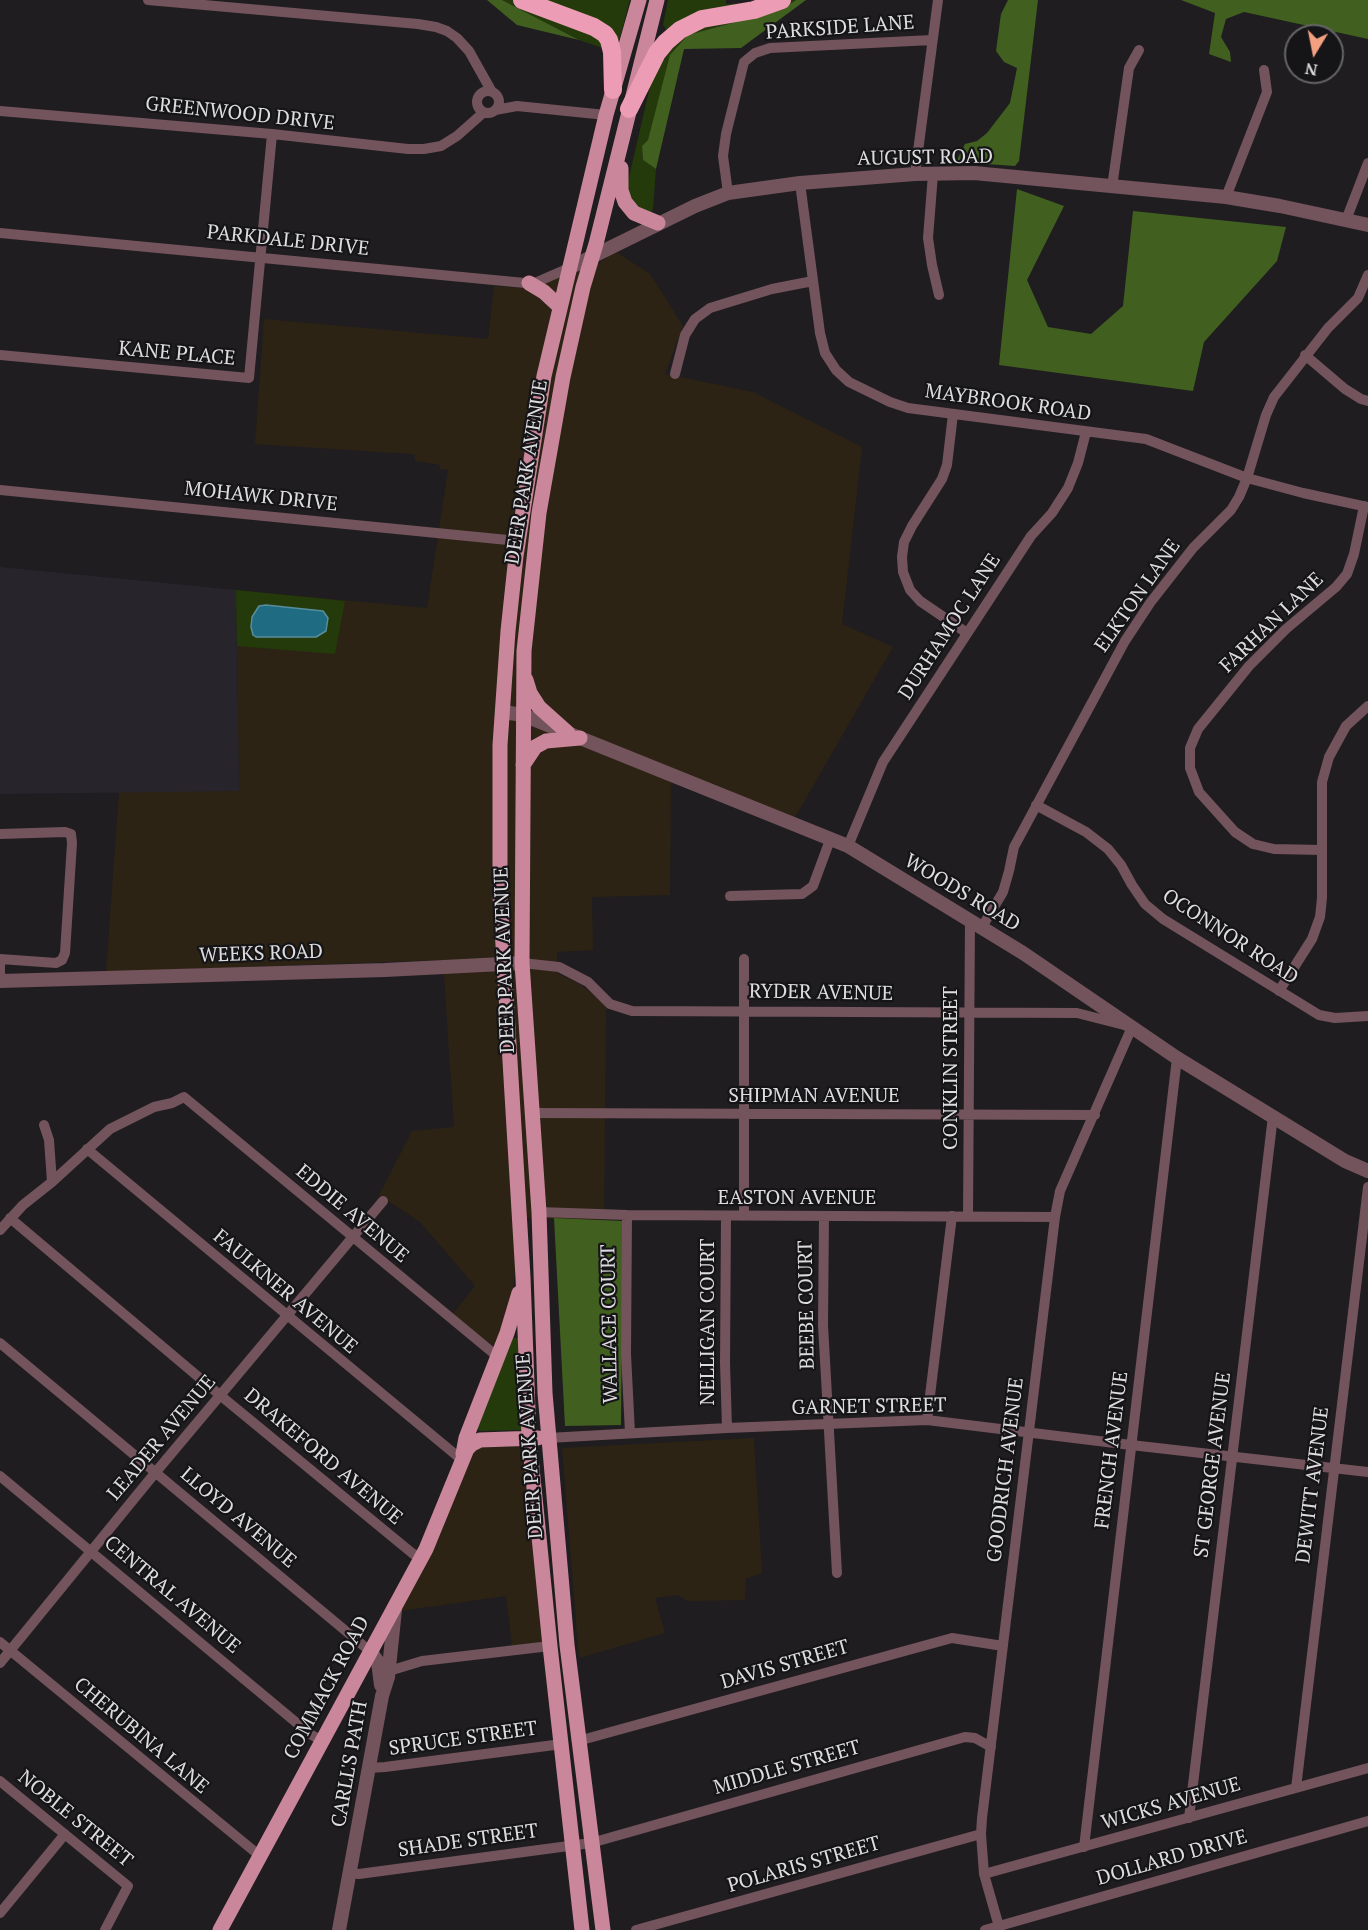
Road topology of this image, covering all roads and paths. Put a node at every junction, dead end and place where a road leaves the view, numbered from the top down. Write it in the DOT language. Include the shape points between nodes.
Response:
graph roads {
  1 [pos="148,0"];
  2 [pos="522,0"];
  3 [pos="639,0"];
  4 [pos="657,0"];
  5 [pos="782,0"];
  6 [pos="938,0"];
  7 [pos="932,40"];
  8 [pos="1139,50"];
  9 [pos="1264,70"];
  10 [pos="613,90"];
  11 [pos="488,101"];
  12 [pos="629,109"];
  13 [pos="0,111"];
  14 [pos="606,115"];
  15 [pos="272,134"];
  16 [pos="621,141"];
  17 [pos="1368,163"];
  18 [pos="915,174"];
  19 [pos="933,174"];
  20 [pos="800,183"];
  21 [pos="1112,187"];
  22 [pos="728,193"];
  23 [pos="1226,197"];
  24 [pos="1346,220"];
  25 [pos="658,223"];
  26 [pos="1368,225"];
  27 [pos="0,233"];
  28 [pos="261,257"];
  29 [pos="592,257"];
  30 [pos="569,268"];
  31 [pos="1368,275"];
  32 [pos="813,281"];
  33 [pos="529,283"];
  34 [pos="939,295"];
  35 [pos="560,306"];
  36 [pos="0,355"];
  37 [pos="1305,355"];
  38 [pos="675,374"];
  39 [pos="1368,401"];
  40 [pos="953,414"];
  41 [pos="1086,432"];
  42 [pos="1247,477"];
  43 [pos="0,490"];
  44 [pos="1366,507"];
  45 [pos="518,541"];
  46 [pos="967,633"];
  47 [pos="524,673"];
  48 [pos="1368,706"];
  49 [pos="503,712"];
  50 [pos="523,715"];
  51 [pos="574,736"];
  52 [pos="523,765"];
  53 [pos="1036,806"];
  54 [pos="0,834"];
  55 [pos="830,840"];
  56 [pos="848,846"];
  57 [pos="1322,850"];
  58 [pos="730,896"];
  59 [pos="976,923"];
  60 [pos="0,959"];
  61 [pos="744,959"];
  62 [pos="522,963"];
  63 [pos="503,964"];
  64 [pos="0,975"];
  65 [pos="0,981"];
  66 [pos="1279,991"];
  67 [pos="745,1010"];
  68 [pos="969,1012"];
  69 [pos="1368,1016"];
  70 [pos="1132,1027"];
  71 [pos="1177,1058"];
  72 [pos="533,1113"];
  73 [pos="744,1113"];
  74 [pos="969,1114"];
  75 [pos="1095,1114"];
  76 [pos="1273,1116"];
  77 [pos="44,1125"];
  78 [pos="87,1149"];
  79 [pos="1368,1171"];
  80 [pos="52,1182"];
  81 [pos="1368,1187"];
  82 [pos="383,1201"];
  83 [pos="539,1212"];
  84 [pos="627,1215"];
  85 [pos="726,1216"];
  86 [pos="744,1216"];
  87 [pos="824,1216"];
  88 [pos="952,1216"];
  89 [pos="968,1216"];
  90 [pos="1055,1217"];
  91 [pos="10,1218"];
  92 [pos="0,1230"];
  93 [pos="352,1238"];
  94 [pos="523,1277"];
  95 [pos="287,1316"];
  96 [pos="0,1344"];
  97 [pos="498,1357"];
  98 [pos="221,1396"];
  99 [pos="927,1420"];
  100 [pos="828,1424"];
  101 [pos="727,1428"];
  102 [pos="630,1433"];
  103 [pos="1029,1433"];
  104 [pos="529,1438"];
  105 [pos="548,1438"];
  106 [pos="1131,1445"];
  107 [pos="1232,1456"];
  108 [pos="462,1460"];
  109 [pos="1333,1468"];
  110 [pos="1368,1472"];
  111 [pos="155,1473"];
  112 [pos="0,1476"];
  113 [pos="91,1552"];
  114 [pos="421,1559"];
  115 [pos="837,1573"];
  116 [pos="396,1605"];
  117 [pos="0,1642"];
  118 [pos="550,1646"];
  119 [pos="1003,1646"];
  120 [pos="391,1650"];
  121 [pos="10,1651"];
  122 [pos="371,1652"];
  123 [pos="422,1661"];
  124 [pos="0,1663"];
  125 [pos="389,1671"];
  126 [pos="382,1696"];
  127 [pos="322,1741"];
  128 [pos="578,1741"];
  129 [pos="562,1744"];
  130 [pos="991,1747"];
  131 [pos="369,1768"];
  132 [pos="1368,1768"];
  133 [pos="0,1781"];
  134 [pos="1296,1788"];
  135 [pos="1189,1818"];
  136 [pos="1368,1821"];
  137 [pos="65,1834"];
  138 [pos="981,1834"];
  139 [pos="591,1843"];
  140 [pos="572,1845"];
  141 [pos="1084,1847"];
  142 [pos="260,1856"];
  143 [pos="349,1873"];
  144 [pos="984,1874"];
  145 [pos="0,1913"];
  146 [pos="999,1928"];
  147 [pos="105,1930"];
  148 [pos="220,1930"];
  149 [pos="339,1930"];
  150 [pos="582,1930"];
  151 [pos="603,1930"];
  152 [pos="636,1930"];
  153 [pos="985,1930"];
  1 -- 11 [label="street" via="436,27 457,38 468,51 480,72"];
  2 -- 10 [label="highway" via="604,34 611,48"];
  3 -- 10 [label="main road, DEER PARK AVENUE"];
  4 -- 12 [label="main road, DEER PARK AVENUE"];
  5 -- 12 [label="highway" via="754,10 702,18 680,30 657,53"];
  6 -- 7 [label="street"];
  7 -- 18 [label="street"];
  7 -- 22 [label="street, PARKSIDE LANE" via="770,48 755,53 744,62 726,134 723,156"];
  8 -- 21 [label="street" via="1129,68"];
  9 -- 23 [label="street" via="1267,92"];
  10 -- 14 [label="main road, DEER PARK AVENUE"];
  11 -- 14 [label="street"];
  11 -- 15 [label="street, GREENWOOD DRIVE" via="457,136 441,146 424,149"];
  12 -- 16 [label="main road, DEER PARK AVENUE"];
  13 -- 15 [label="street, GREENWOOD DRIVE"];
  14 -- 30 [label="main road, DEER PARK AVENUE"];
  15 -- 28 [label="street, KANE PLACE"];
  16 -- 25 [label="main road" via="623,199 634,213"];
  16 -- 29 [label="main road, DEER PARK AVENUE"];
  17 -- 24 [label="street"];
  18 -- 19 [label="street, AUGUST ROAD"];
  18 -- 20 [label="street, AUGUST ROAD"];
  19 -- 21 [label="street, AUGUST ROAD" via="974,173"];
  19 -- 34 [label="street" via="928,238"];
  20 -- 22 [label="street, AUGUST ROAD"];
  20 -- 32 [label="street, MAYBROOK ROAD"];
  21 -- 23 [label="street, AUGUST ROAD"];
  22 -- 25 [label="street, AUGUST ROAD"];
  23 -- 24 [label="street, AUGUST ROAD"];
  24 -- 26 [label="street, AUGUST ROAD"];
  25 -- 29 [label="street, AUGUST ROAD"];
  27 -- 28 [label="street, PARKDALE DRIVE"];
  28 -- 33 [label="street, PARKDALE DRIVE"];
  28 -- 36 [label="street, KANE PLACE" via="249,378"];
  29 -- 30 [label="street, AUGUST ROAD"];
  29 -- 47 [label="main road, DEER PARK AVENUE" via="566,360 549,452 533,566"];
  30 -- 33 [label="street, PARKDALE DRIVE"];
  30 -- 35 [label="main road, DEER PARK AVENUE"];
  31 -- 37 [label="street, ELKTON LANE" via="1358,298"];
  32 -- 38 [label="street" via="710,308 694,319 685,335"];
  32 -- 40 [label="street, MAYBROOK ROAD" via="825,353 836,370 849,382 890,402"];
  33 -- 35 [label="main road"];
  35 -- 45 [label="main road, DEER PARK AVENUE" via="539,402"];
  37 -- 39 [label="street" via="1345,389"];
  37 -- 42 [label="street, ELKTON LANE" via="1274,397"];
  40 -- 41 [label="street, MAYBROOK ROAD"];
  40 -- 46 [label="street" via="947,465 904,542 902,557 910,590"];
  41 -- 42 [label="street, MAYBROOK ROAD" via="1146,440"];
  41 -- 46 [label="street, DURHAMOC LANE" via="1068,488"];
  42 -- 44 [label="street, MAYBROOK ROAD"];
  42 -- 53 [label="street, ELKTON LANE" via="1231,510 1192,548 1125,641"];
  43 -- 45 [label="street, MOHAWK DRIVE"];
  44 -- 57 [label="street, FARHAN LANE" via="1347,574 1249,666 1197,729 1190,748 1190,768 1199,792 1235,832 1254,844 1274,849"];
  45 -- 49 [label="main road, DEER PARK AVENUE"];
  46 -- 56 [label="street, DURHAMOC LANE" via="884,762"];
  47 -- 50 [label="main road, DEER PARK AVENUE"];
  47 -- 51 [label="main road" via="539,708"];
  48 -- 57 [label="street" via="1346,726 1329,757 1322,782"];
  49 -- 50 [label="street, WOODS ROAD"];
  49 -- 63 [label="main road, DEER PARK AVENUE"];
  50 -- 51 [label="street, WOODS ROAD"];
  50 -- 52 [label="main road, DEER PARK AVENUE"];
  51 -- 52 [label="main road" via="546,741 536,747"];
  51 -- 55 [label="street, WOODS ROAD"];
  52 -- 62 [label="main road, DEER PARK AVENUE"];
  53 -- 59 [label="street, ELKTON LANE" via="1014,848 1002,892"];
  53 -- 66 [label="street, OCONNOR ROAD" via="1086,832 1108,849 1145,904 1163,919"];
  54 -- 60 [label="street" via="65,832 70,834 72,843 62,960 56,963"];
  55 -- 56 [label="street, WOODS ROAD"];
  55 -- 58 [label="street" via="813,886 802,894"];
  56 -- 59 [label="street, WOODS ROAD"];
  57 -- 66 [label="street" via="1320,917 1312,939"];
  59 -- 68 [label="street, CONKLIN STREET"];
  59 -- 70 [label="street, WOODS ROAD"];
  60 -- 64 [label="street"];
  61 -- 67 [label="street"];
  62 -- 63 [label="street, WEEKS ROAD"];
  62 -- 67 [label="street, RYDER AVENUE" via="559,967 588,982 610,1004 632,1011"];
  62 -- 72 [label="main road, DEER PARK AVENUE"];
  63 -- 65 [label="street, WEEKS ROAD"];
  63 -- 94 [label="main road, DEER PARK AVENUE"];
  66 -- 69 [label="street, OCONNOR ROAD" via="1319,1015"];
  67 -- 68 [label="street, RYDER AVENUE"];
  67 -- 73 [label="street"];
  68 -- 70 [label="street, RYDER AVENUE" via="1077,1013"];
  68 -- 74 [label="street, CONKLIN STREET"];
  70 -- 71 [label="street, WOODS ROAD"];
  70 -- 75 [label="street, GOODRICH AVENUE"];
  71 -- 76 [label="street, WOODS ROAD"];
  71 -- 106 [label="street, FRENCH AVENUE"];
  72 -- 73 [label="street, SHIPMAN AVENUE"];
  72 -- 83 [label="main road, DEER PARK AVENUE"];
  73 -- 74 [label="street, SHIPMAN AVENUE"];
  73 -- 86 [label="street"];
  74 -- 75 [label="street, SHIPMAN AVENUE"];
  74 -- 89 [label="street, CONKLIN STREET"];
  75 -- 90 [label="street, GOODRICH AVENUE" via="1060,1191"];
  76 -- 79 [label="street, WOODS ROAD"];
  76 -- 107 [label="street, ST GEORGE AVENUE"];
  77 -- 80 [label="street"];
  78 -- 80 [label="street"];
  78 -- 93 [label="street, EDDIE AVENUE" via="110,1129 184,1097"];
  78 -- 95 [label="street, FAULKNER AVENUE"];
  80 -- 91 [label="street"];
  81 -- 109 [label="street, DEWITT AVENUE"];
  82 -- 93 [label="street, LEADER AVENUE"];
  83 -- 84 [label="street, EASTON AVENUE"];
  83 -- 105 [label="main road, DEER PARK AVENUE"];
  84 -- 85 [label="street, EASTON AVENUE"];
  84 -- 102 [label="street, WALLACE COURT"];
  85 -- 86 [label="street, EASTON AVENUE"];
  85 -- 101 [label="street, NELLIGAN COURT"];
  86 -- 87 [label="street, EASTON AVENUE"];
  87 -- 88 [label="street, EASTON AVENUE"];
  87 -- 100 [label="street, BEEBE COURT" via="823,1325"];
  88 -- 89 [label="street, EASTON AVENUE"];
  88 -- 99 [label="street"];
  89 -- 90 [label="street, EASTON AVENUE"];
  90 -- 103 [label="street, GOODRICH AVENUE"];
  91 -- 92 [label="street"];
  91 -- 98 [label="street, DRAKEFORD AVENUE"];
  93 -- 95 [label="street, LEADER AVENUE"];
  93 -- 97 [label="street, EDDIE AVENUE"];
  94 -- 97 [label="main road, COMMACK ROAD"];
  94 -- 104 [label="main road, DEER PARK AVENUE"];
  95 -- 98 [label="street, LEADER AVENUE"];
  95 -- 108 [label="street, FAULKNER AVENUE"];
  96 -- 111 [label="street, LLOYD AVENUE"];
  97 -- 108 [label="main road, COMMACK ROAD" via="466,1438"];
  98 -- 111 [label="street, LEADER AVENUE"];
  98 -- 114 [label="street, DRAKEFORD AVENUE"];
  99 -- 100 [label="street, GARNET STREET"];
  99 -- 103 [label="street, GARNET STREET"];
  100 -- 101 [label="street, GARNET STREET"];
  100 -- 115 [label="street, BEEBE COURT"];
  101 -- 102 [label="street, GARNET STREET"];
  102 -- 105 [label="street, GARNET STREET"];
  103 -- 106 [label="street, GARNET STREET"];
  103 -- 119 [label="street, GOODRICH AVENUE"];
  104 -- 105 [label="main road, COMMACK ROAD"];
  104 -- 108 [label="main road, COMMACK ROAD" via="476,1442"];
  104 -- 118 [label="main road, DEER PARK AVENUE"];
  105 -- 128 [label="main road, DEER PARK AVENUE"];
  106 -- 107 [label="street, GARNET STREET"];
  106 -- 141 [label="street, FRENCH AVENUE"];
  107 -- 109 [label="street, GARNET STREET"];
  107 -- 135 [label="street, ST GEORGE AVENUE"];
  108 -- 114 [label="main road, COMMACK ROAD"];
  109 -- 110 [label="street, GARNET STREET"];
  109 -- 134 [label="street, DEWITT AVENUE"];
  111 -- 113 [label="street, LEADER AVENUE"];
  111 -- 122 [label="street, LLOYD AVENUE"];
  112 -- 113 [label="street, CENTRAL AVENUE"];
  113 -- 121 [label="street, LEADER AVENUE"];
  113 -- 127 [label="street, CENTRAL AVENUE"];
  114 -- 116 [label="main road, COMMACK ROAD"];
  116 -- 120 [label="street, CARLL'S PATH"];
  116 -- 122 [label="main road, COMMACK ROAD"];
  117 -- 121 [label="street, CHERUBINA LANE"];
  118 -- 123 [label="street"];
  118 -- 129 [label="main road, DEER PARK AVENUE"];
  119 -- 128 [label="street, DAVIS STREET" via="952,1638"];
  119 -- 130 [label="street, GOODRICH AVENUE"];
  120 -- 123 [label="street" via="401,1658"];
  120 -- 125 [label="street, CARLL'S PATH"];
  121 -- 124 [label="street, LEADER AVENUE"];
  121 -- 142 [label="street, CHERUBINA LANE"];
  122 -- 126 [label="street" via="378,1662"];
  122 -- 127 [label="main road, COMMACK ROAD"];
  123 -- 125 [label="street"];
  125 -- 126 [label="street, CARLL'S PATH"];
  126 -- 131 [label="street, CARLL'S PATH"];
  127 -- 142 [label="main road, COMMACK ROAD"];
  128 -- 139 [label="main road, DEER PARK AVENUE"];
  129 -- 131 [label="street, SPRUCE STREET"];
  129 -- 140 [label="main road, DEER PARK AVENUE"];
  130 -- 138 [label="street, GOODRICH AVENUE"];
  130 -- 139 [label="street, MIDDLE STREET" via="965,1737"];
  131 -- 143 [label="street, CARLL'S PATH"];
  132 -- 134 [label="street, WICKS AVENUE"];
  133 -- 137 [label="street, NOBLE STREET"];
  134 -- 135 [label="street, WICKS AVENUE"];
  135 -- 141 [label="street, WICKS AVENUE"];
  136 -- 146 [label="street, DOLLARD DRIVE"];
  137 -- 145 [label="street"];
  137 -- 147 [label="street, NOBLE STREET" via="128,1886"];
  138 -- 144 [label="street, GOODRICH AVENUE"];
  138 -- 152 [label="street, POLARIS STREET"];
  139 -- 140 [label="street, SHADE STREET"];
  139 -- 151 [label="main road, DEER PARK AVENUE"];
  140 -- 143 [label="street, SHADE STREET"];
  140 -- 150 [label="main road, DEER PARK AVENUE"];
  141 -- 144 [label="street, WICKS AVENUE"];
  142 -- 148 [label="main road, COMMACK ROAD"];
  143 -- 149 [label="street, CARLL'S PATH"];
  144 -- 146 [label="street, GOODRICH AVENUE"];
  146 -- 153 [label="street, DOLLARD DRIVE"];
}
